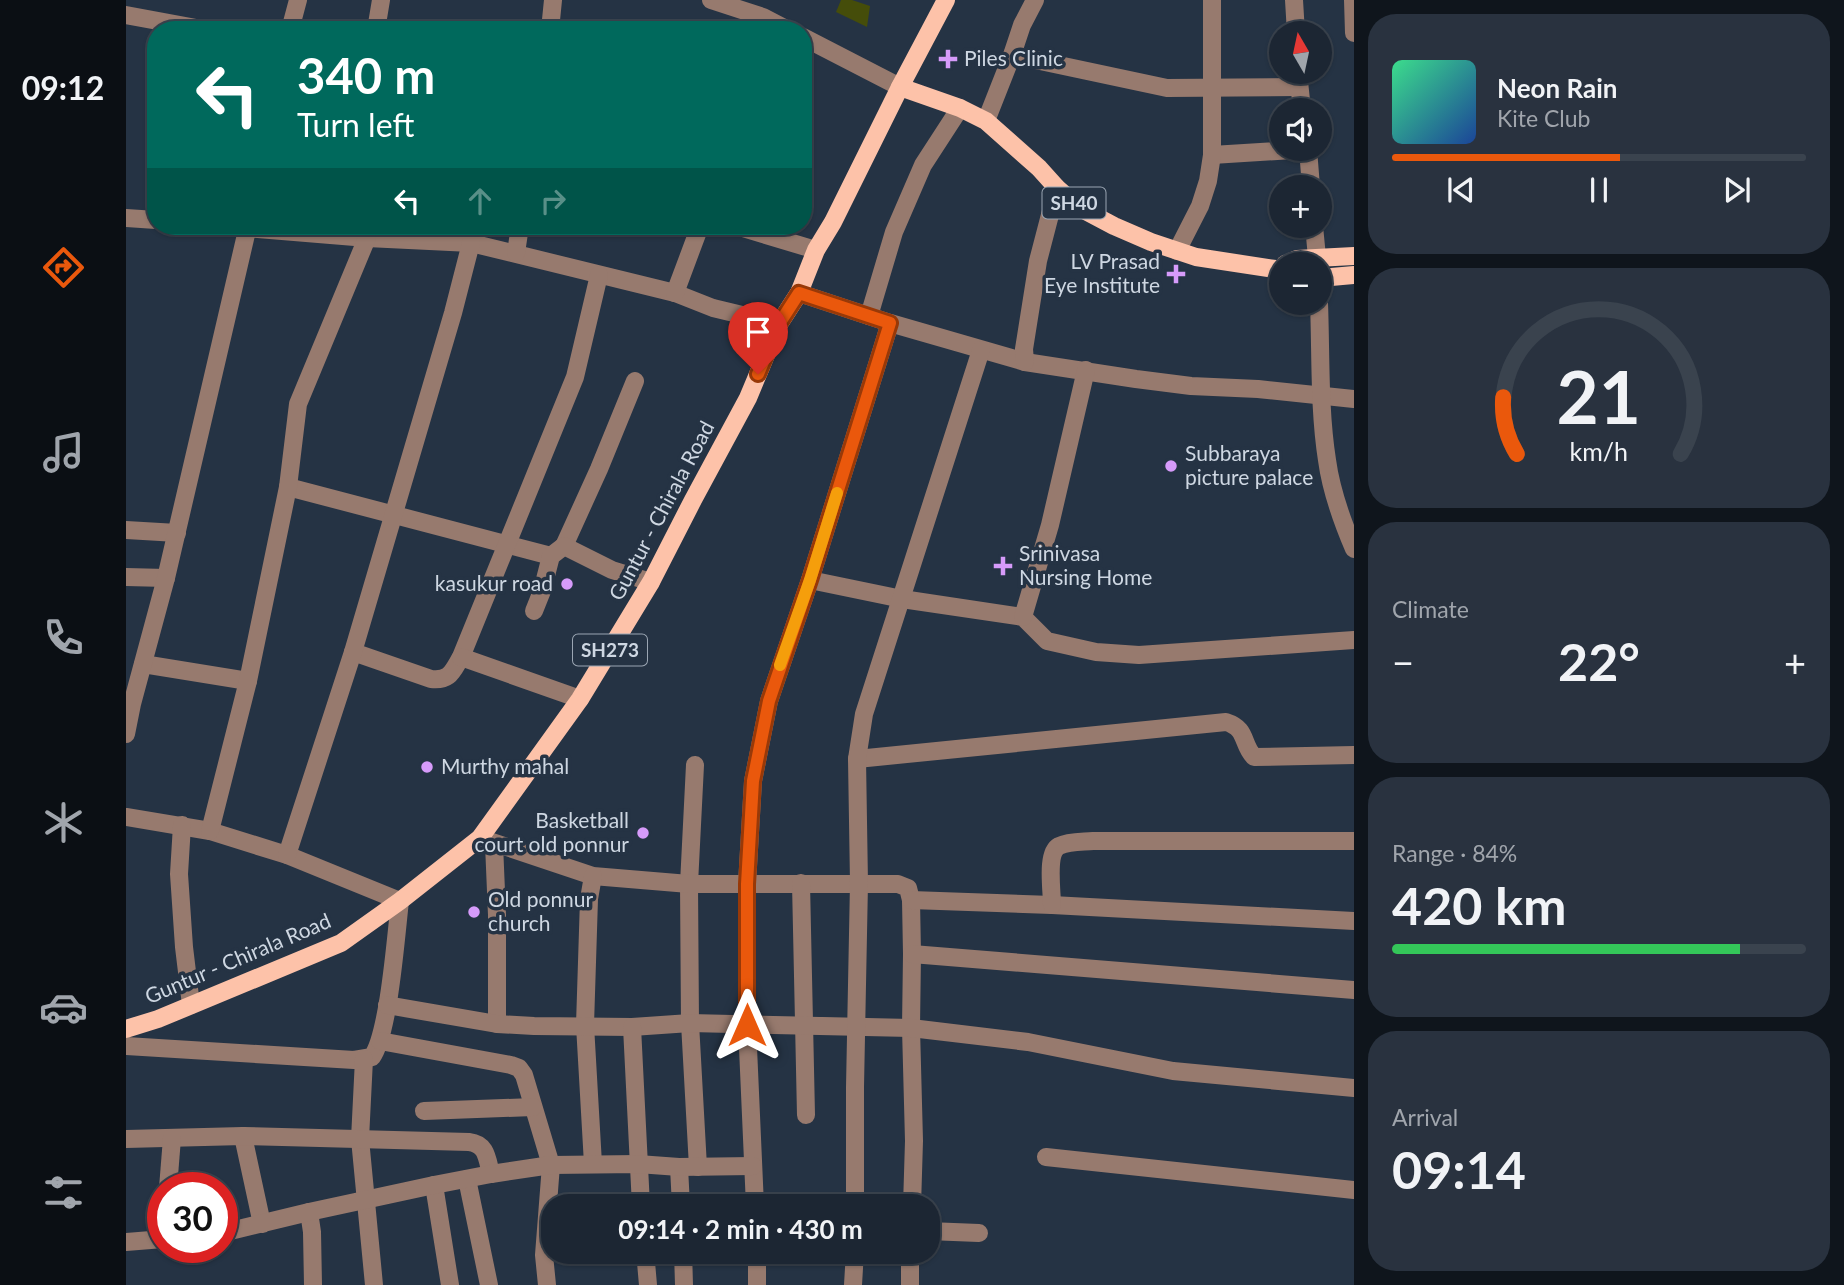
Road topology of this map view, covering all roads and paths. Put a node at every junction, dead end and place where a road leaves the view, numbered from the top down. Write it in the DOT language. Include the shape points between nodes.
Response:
graph roads {
  1 [pos="298,0"];
  2 [pos="381,0"];
  3 [pos="553,0"];
  4 [pos="946,0"];
  5 [pos="1035,0"];
  6 [pos="1212,0"];
  7 [pos="1294,0"];
  8 [pos="1353,0"];
  9 [pos="717,1"];
  10 [pos="766,8"];
  11 [pos="126,15"];
  12 [pos="158,21"];
  13 [pos="292,21"];
  14 [pos="378,21"];
  15 [pos="551,21"];
  16 [pos="779,21"];
  17 [pos="1295,21"];
  18 [pos="1354,33"];
  19 [pos="812,42"];
  20 [pos="1012,55"];
  21 [pos="1269,82"];
  22 [pos="900,86"];
  23 [pos="1211,88"];
  24 [pos="960,108"];
  25 [pos="985,121"];
  26 [pos="1269,151"];
  27 [pos="1212,155"];
  28 [pos="1056,188"];
  29 [pos="126,218"];
  30 [pos="147,219"];
  31 [pos="245,235"];
  32 [pos="355,235"];
  33 [pos="519,235"];
  34 [pos="696,235"];
  35 [pos="766,235"];
  36 [pos="367,238"];
  37 [pos="471,243"];
  38 [pos="816,250"];
  39 [pos="1177,250"];
  40 [pos="516,253"];
  41 [pos="1354,256"];
  42 [pos="1332,257"];
  43 [pos="1269,267"];
  44 [pos="599,275"];
  45 [pos="1354,275"];
  46 [pos="1332,277"];
  47 [pos="675,293"];
  48 [pos="799,293"];
  49 [pos="1319,315"];
  50 [pos="869,316"];
  51 [pos="890,323"];
  52 [pos="779,324"];
  53 [pos="981,350"];
  54 [pos="1025,362"];
  55 [pos="1086,370"];
  56 [pos="635,382"];
  57 [pos="1322,397"];
  58 [pos="1354,399"];
  59 [pos="288,487"];
  60 [pos="393,514"];
  61 [pos="126,530"];
  62 [pos="177,533"];
  63 [pos="508,544"];
  64 [pos="1354,549"];
  65 [pos="557,551"];
  66 [pos="126,577"];
  67 [pos="166,578"];
  68 [pos="810,580"];
  69 [pos="651,582"];
  70 [pos="902,599"];
  71 [pos="534,611"];
  72 [pos="1023,617"];
  73 [pos="1354,640"];
  74 [pos="353,652"];
  75 [pos="461,657"];
  76 [pos="143,664"];
  77 [pos="248,681"];
  78 [pos="580,699"];
  79 [pos="129,703"];
  80 [pos="126,734"];
  81 [pos="1354,755"];
  82 [pos="857,759"];
  83 [pos="695,765"];
  84 [pos="126,817"];
  85 [pos="182,825"];
  86 [pos="210,831"];
  87 [pos="487,841"];
  88 [pos="1354,841"];
  89 [pos="287,855"];
  90 [pos="593,876"];
  91 [pos="801,883"];
  92 [pos="859,883"];
  93 [pos="689,884"];
  94 [pos="747,884"];
  95 [pos="911,900"];
  96 [pos="400,901"];
  97 [pos="1052,905"];
  98 [pos="1354,921"];
  99 [pos="912,954"];
  100 [pos="1354,990"];
  101 [pos="191,1005"];
  102 [pos="387,1005"];
  103 [pos="691,1023"];
  104 [pos="497,1024"];
  105 [pos="747,1025"];
  106 [pos="804,1025"];
  107 [pos="585,1026"];
  108 [pos="856,1026"];
  109 [pos="632,1027"];
  110 [pos="911,1028"];
  111 [pos="126,1029"];
  112 [pos="380,1041"];
  113 [pos="126,1046"];
  114 [pos="364,1059"];
  115 [pos="1354,1088"];
  116 [pos="533,1107"];
  117 [pos="424,1111"];
  118 [pos="806,1115"];
  119 [pos="243,1136"];
  120 [pos="173,1138"];
  121 [pos="126,1139"];
  122 [pos="360,1139"];
  123 [pos="1046,1157"];
  124 [pos="593,1164"];
  125 [pos="638,1164"];
  126 [pos="551,1165"];
  127 [pos="753,1166"];
  128 [pos="679,1167"];
  129 [pos="698,1167"];
  130 [pos="169,1172"];
  131 [pos="491,1174"];
  132 [pos="467,1179"];
  133 [pos="434,1185"];
  134 [pos="1354,1190"];
  135 [pos="640,1194"];
  136 [pos="680,1194"];
  137 [pos="754,1194"];
  138 [pos="855,1194"];
  139 [pos="912,1194"];
  140 [pos="366,1200"];
  141 [pos="309,1212"];
  142 [pos="262,1224"];
  143 [pos="238,1229"];
  144 [pos="940,1231"];
  145 [pos="979,1233"];
  146 [pos="147,1240"];
  147 [pos="126,1242"];
  148 [pos="646,1264"];
  149 [pos="683,1264"];
  150 [pos="757,1264"];
  151 [pos="854,1264"];
  152 [pos="910,1264"];
  153 [pos="313,1285"];
  154 [pos="374,1285"];
  155 [pos="450,1285"];
  156 [pos="489,1285"];
  157 [pos="547,1285"];
  158 [pos="648,1285"];
  159 [pos="684,1285"];
  160 [pos="757,1285"];
  161 [pos="853,1285"];
  162 [pos="910,1285"];
  1 -- 13 [label="street"];
  2 -- 14 [label="street"];
  3 -- 15 [label="street"];
  4 -- 22 [label="main road, Guntur - Chirala Road"];
  5 -- 20 [label="street"];
  6 -- 23 [label="street"];
  7 -- 17 [label="street"];
  8 -- 18 [label="street"];
  9 -- 10 [label="street"];
  10 -- 16 [label="street"];
  11 -- 12 [label="street"];
  19 -- 22 [label="street"];
  20 -- 23 [label="street" via="1167,88"];
  20 -- 25 [label="street"];
  21 -- 23 [label="street"];
  22 -- 24 [label="main road, SH40"];
  22 -- 38 [label="main road, Guntur - Chirala Road / SH273"];
  23 -- 27 [label="street"];
  24 -- 25 [label="main road, SH40"];
  24 -- 50 [label="street" via="923,166 894,232"];
  25 -- 28 [label="main road, SH40"];
  26 -- 27 [label="street"];
  27 -- 39 [label="street" via="1200,206"];
  28 -- 39 [label="main road, SH40" via="1080,208 1114,226"];
  28 -- 54 [label="street" via="1038,261"];
  29 -- 30 [label="street"];
  31 -- 62 [label="street"];
  32 -- 36 [label="street"];
  33 -- 40 [label="street"];
  34 -- 47 [label="street"];
  35 -- 38 [label="street"];
  36 -- 37 [label="street"];
  36 -- 59 [label="street" via="298,404"];
  37 -- 40 [label="street"];
  37 -- 60 [label="street"];
  38 -- 48 [label="main road, Guntur - Chirala Road / SH273"];
  39 -- 43 [label="main road, SH40" via="1196,257"];
  40 -- 44 [label="street"];
  41 -- 42 [label="main road, SH40"];
  44 -- 47 [label="street"];
  44 -- 63 [label="street" via="575,377"];
  45 -- 46 [label="main road"];
  47 -- 52 [label="street" via="713,308"];
  48 -- 50 [label="street"];
  48 -- 52 [label="main road, Guntur - Chirala Road / SH273"];
  49 -- 57 [label="street"];
  50 -- 51 [label="street"];
  51 -- 53 [label="street"];
  51 -- 68 [label="street"];
  52 -- 69 [label="main road, Guntur - Chirala Road / SH273" via="748,398"];
  53 -- 54 [label="street"];
  53 -- 70 [label="street"];
  54 -- 55 [label="street"];
  55 -- 57 [label="street" via="1191,386"];
  55 -- 72 [label="street"];
  56 -- 65 [label="street" via="599,469"];
  57 -- 58 [label="street"];
  57 -- 64 [label="street" via="1327,461"];
  59 -- 60 [label="street"];
  59 -- 77 [label="street"];
  60 -- 63 [label="street"];
  60 -- 74 [label="street"];
  61 -- 62 [label="street"];
  62 -- 67 [label="street"];
  63 -- 65 [label="street"];
  63 -- 75 [label="street"];
  65 -- 69 [label="street"];
  65 -- 71 [label="street"];
  66 -- 67 [label="street"];
  67 -- 76 [label="street"];
  68 -- 70 [label="street"];
  68 -- 94 [label="street" via="769,701 753,781"];
  69 -- 78 [label="main road, Guntur - Chirala Road / SH273"];
  70 -- 72 [label="street"];
  70 -- 82 [label="street" via="863,714"];
  72 -- 73 [label="street" via="1047,641 1096,652 1139,654"];
  74 -- 75 [label="street" via="440,680 450,676"];
  74 -- 89 [label="street"];
  75 -- 78 [label="street"];
  76 -- 77 [label="street"];
  76 -- 79 [label="street"];
  77 -- 86 [label="street"];
  78 -- 87 [label="main road, Guntur - Chirala Road / SH273"];
  79 -- 80 [label="street"];
  81 -- 82 [label="street" via="1254,757 1241,731 1226,722"];
  82 -- 92 [label="street"];
  83 -- 93 [label="street"];
  84 -- 85 [label="street"];
  85 -- 86 [label="street"];
  85 -- 101 [label="street" via="179,874"];
  86 -- 89 [label="street"];
  87 -- 90 [label="street"];
  87 -- 96 [label="main road, Guntur - Chirala Road / SH273"];
  87 -- 104 [label="street" via="497,915"];
  88 -- 97 [label="street" via="1066,843 1056,847 1051,856"];
  89 -- 96 [label="street"];
  90 -- 93 [label="street"];
  90 -- 107 [label="street"];
  91 -- 92 [label="street"];
  91 -- 94 [label="street"];
  91 -- 106 [label="street"];
  92 -- 95 [label="street" via="905,886"];
  92 -- 108 [label="street"];
  93 -- 94 [label="street"];
  93 -- 103 [label="street"];
  94 -- 105 [label="street"];
  95 -- 97 [label="street"];
  95 -- 99 [label="street"];
  96 -- 101 [label="main road, Guntur - Chirala Road / SH273" via="341,943"];
  96 -- 102 [label="street"];
  97 -- 98 [label="street"];
  99 -- 100 [label="street"];
  99 -- 110 [label="street"];
  101 -- 111 [label="main road, Guntur - Chirala Road / SH273"];
  102 -- 104 [label="street"];
  102 -- 112 [label="street"];
  103 -- 105 [label="street"];
  103 -- 109 [label="street"];
  103 -- 129 [label="street"];
  104 -- 107 [label="street"];
  105 -- 106 [label="street"];
  105 -- 127 [label="street"];
  106 -- 108 [label="street"];
  106 -- 118 [label="street"];
  107 -- 109 [label="street"];
  107 -- 124 [label="street"];
  108 -- 110 [label="street"];
  108 -- 138 [label="street"];
  109 -- 125 [label="street"];
  110 -- 115 [label="street" via="1028,1042 1172,1071"];
  110 -- 139 [label="street"];
  112 -- 114 [label="street" via="372,1057"];
  112 -- 116 [label="street" via="519,1068"];
  113 -- 114 [label="street"];
  114 -- 122 [label="street"];
  116 -- 117 [label="street"];
  116 -- 126 [label="street"];
  119 -- 120 [label="street"];
  119 -- 122 [label="street"];
  119 -- 142 [label="street"];
  120 -- 121 [label="street"];
  120 -- 130 [label="street"];
  122 -- 131 [label="street" via="477,1143 485,1151"];
  122 -- 140 [label="street"];
  123 -- 134 [label="street"];
  124 -- 125 [label="street"];
  124 -- 126 [label="street"];
  125 -- 128 [label="street"];
  125 -- 135 [label="street"];
  126 -- 131 [label="street"];
  126 -- 157 [label="street" via="544,1255"];
  127 -- 129 [label="street"];
  127 -- 137 [label="street"];
  128 -- 129 [label="street"];
  128 -- 136 [label="street"];
  131 -- 132 [label="street"];
  132 -- 133 [label="street"];
  132 -- 156 [label="street"];
  133 -- 140 [label="street"];
  133 -- 155 [label="street"];
  140 -- 141 [label="street"];
  140 -- 154 [label="street"];
  141 -- 142 [label="street"];
  141 -- 153 [label="street"];
  142 -- 143 [label="street"];
  144 -- 145 [label="street"];
  146 -- 147 [label="street"];
  148 -- 158 [label="street"];
  149 -- 159 [label="street"];
  150 -- 160 [label="street"];
  151 -- 161 [label="street"];
  152 -- 162 [label="street"];
}
